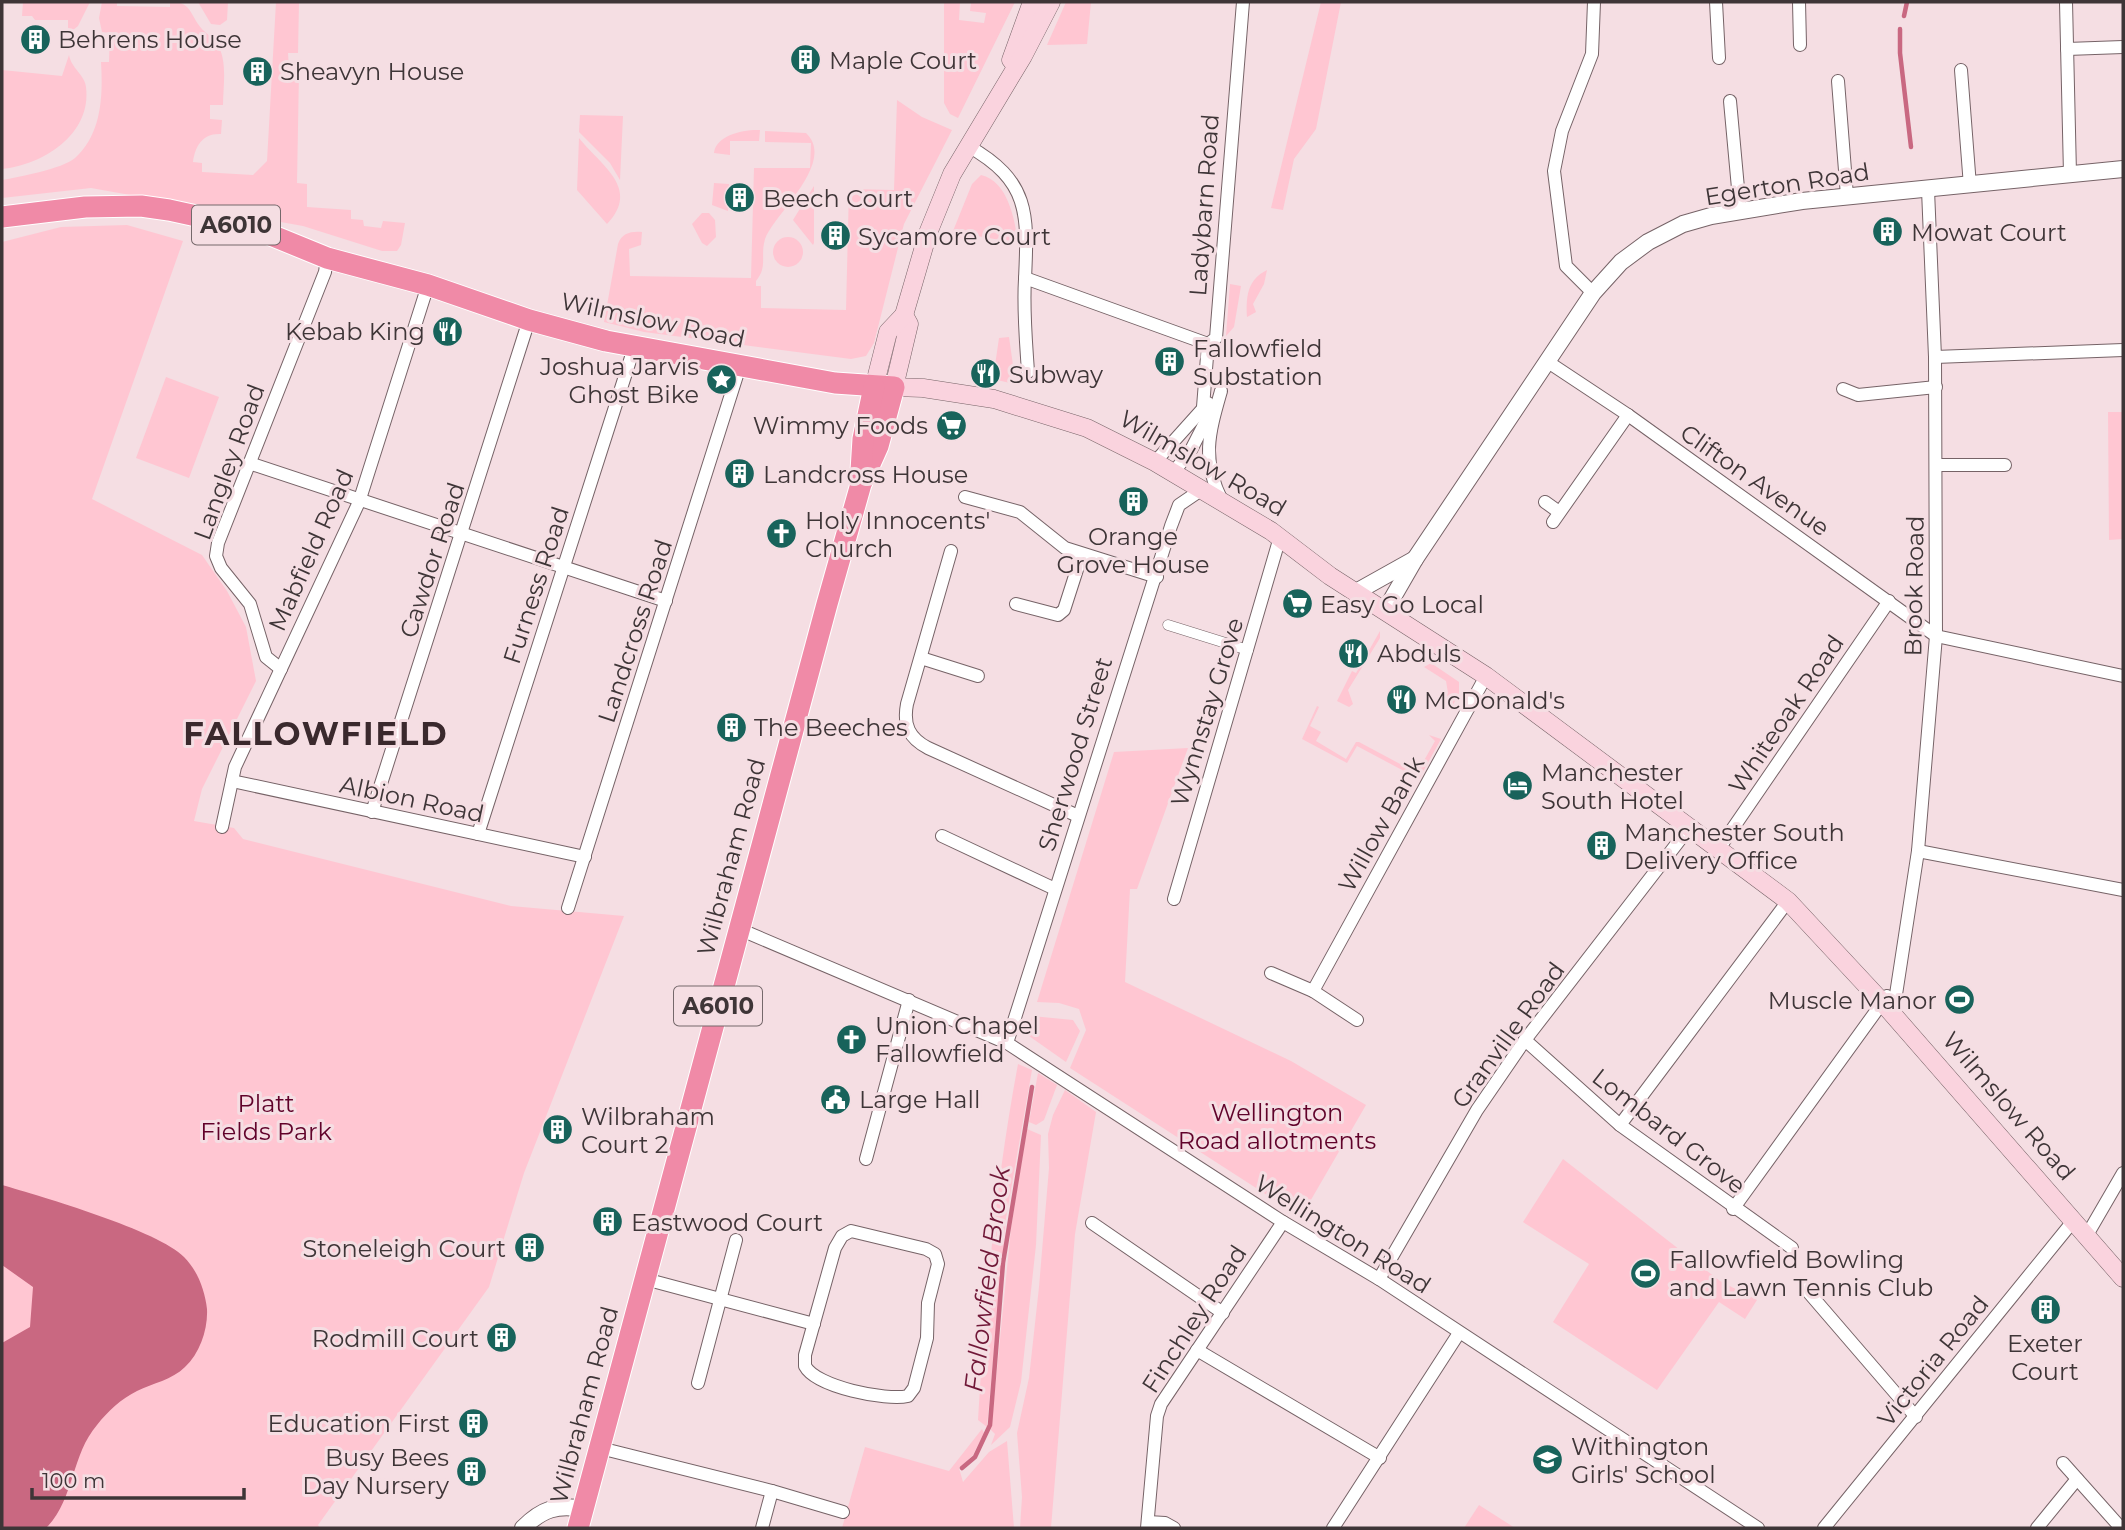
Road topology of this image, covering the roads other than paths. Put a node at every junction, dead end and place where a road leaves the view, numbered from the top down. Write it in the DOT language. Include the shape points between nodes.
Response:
graph roads {
  1 [pos="1032,2"];
  2 [pos="1051,2"];
  3 [pos="1243,2"];
  4 [pos="1594,2"];
  5 [pos="1716,2"];
  6 [pos="1798,2"];
  7 [pos="2066,2"];
  8 [pos="1800,45"];
  9 [pos="2123,47"];
  10 [pos="2067,49"];
  11 [pos="1719,58"];
  12 [pos="1961,70"];
  13 [pos="1838,81"];
  14 [pos="998,96"];
  15 [pos="1730,101"];
  16 [pos="968,146"];
  17 [pos="2123,169"];
  18 [pos="2070,174"];
  19 [pos="1970,186"];
  20 [pos="1928,190"];
  21 [pos="1847,196"];
  22 [pos="1740,210"];
  23 [pos="2,217"];
  24 [pos="327,258"];
  25 [pos="1025,278"];
  26 [pos="428,285"];
  27 [pos="1593,293"];
  28 [pos="529,320"];
  29 [pos="1208,344"];
  30 [pos="634,348"];
  31 [pos="2123,351"];
  32 [pos="1936,357"];
  33 [pos="1548,362"];
  34 [pos="740,366"];
  35 [pos="1028,372"];
  36 [pos="884,387"];
  37 [pos="1936,387"];
  38 [pos="1843,389"];
  39 [pos="1221,391"];
  40 [pos="1203,407"];
  41 [pos="1628,415"];
  42 [pos="1155,462"];
  43 [pos="249,463"];
  44 [pos="1936,465"];
  45 [pos="2005,465"];
  46 [pos="1172,473"];
  47 [pos="1201,490"];
  48 [pos="965,497"];
  49 [pos="1222,501"];
  50 [pos="359,502"];
  51 [pos="1545,502"];
  52 [pos="462,535"];
  53 [pos="1280,537"];
  54 [pos="951,551"];
  55 [pos="1082,554"];
  56 [pos="1415,559"];
  57 [pos="564,568"];
  58 [pos="1157,577"];
  59 [pos="1356,593"];
  60 [pos="666,601"];
  61 [pos="1889,601"];
  62 [pos="1016,604"];
  63 [pos="1385,611"];
  64 [pos="1168,625"];
  65 [pos="1936,636"];
  66 [pos="1248,650"];
  67 [pos="921,659"];
  68 [pos="281,669"];
  69 [pos="978,676"];
  70 [pos="1486,676"];
  71 [pos="2123,676"];
  72 [pos="232,781"];
  73 [pos="372,811"];
  74 [pos="1078,816"];
  75 [pos="222,827"];
  76 [pos="1689,828"];
  77 [pos="478,834"];
  78 [pos="943,836"];
  79 [pos="1718,850"];
  80 [pos="1918,852"];
  81 [pos="585,857"];
  82 [pos="1055,889"];
  83 [pos="2123,890"];
  84 [pos="1174,899"];
  85 [pos="1788,901"];
  86 [pos="568,908"];
  87 [pos="739,929"];
  88 [pos="1271,973"];
  89 [pos="1313,991"];
  90 [pos="909,1000"];
  91 [pos="1888,1008"];
  92 [pos="1357,1020"];
  93 [pos="1525,1040"];
  94 [pos="1007,1043"];
  95 [pos="1620,1125"];
  96 [pos="866,1159"];
  97 [pos="2123,1172"];
  98 [pos="1733,1209"];
  99 [pos="2074,1220"];
  100 [pos="1283,1222"];
  101 [pos="1092,1223"];
  102 [pos="2087,1235"];
  103 [pos="736,1240"];
  104 [pos="1792,1248"];
  105 [pos="2123,1278"];
  106 [pos="645,1279"];
  107 [pos="1379,1279"];
  108 [pos="1804,1287"];
  109 [pos="720,1299"];
  110 [pos="1223,1313"];
  111 [pos="814,1324"];
  112 [pos="1459,1334"];
  113 [pos="1196,1350"];
  114 [pos="698,1383"];
  115 [pos="1916,1417"];
  116 [pos="600,1448"];
  117 [pos="1380,1458"];
  118 [pos="2063,1463"];
  119 [pos="2077,1479"];
  120 [pos="772,1491"];
  121 [pos="843,1512"];
  122 [pos="581,1519"];
  123 [pos="1148,1525"];
  124 [pos="523,1528"];
  125 [pos="762,1528"];
  126 [pos="1174,1528"];
  127 [pos="1333,1528"];
  128 [pos="1758,1528"];
  129 [pos="1824,1528"];
  130 [pos="2036,1528"];
  131 [pos="2122,1528"];
  1 -- 14 [label="main road"];
  2 -- 14 [label="main road"];
  3 -- 29 [label="street, Ladybarn Road" via="1216,338"];
  4 -- 27 [label="street" via="1592,54 1562,131 1554,170 1566,266"];
  5 -- 11 [label="street"];
  6 -- 8 [label="street"];
  7 -- 10 [label="street"];
  9 -- 10 [label="street"];
  10 -- 18 [label="street"];
  12 -- 19 [label="street"];
  13 -- 21 [label="street"];
  14 -- 16 [label="main road"];
  15 -- 22 [label="street"];
  16 -- 25 [label="street" via="992,159 1017,192 1027,226"];
  16 -- 36 [label="main road" via="932,222 904,315 909,324"];
  17 -- 18 [label="street, Egerton Road"];
  18 -- 19 [label="street, Egerton Road"];
  19 -- 20 [label="street, Egerton Road"];
  20 -- 21 [label="street, Egerton Road"];
  20 -- 32 [label="street, Brook Road"];
  21 -- 22 [label="street, Egerton Road"];
  22 -- 27 [label="street, Egerton Road" via="1683,224 1648,242 1621,262"];
  23 -- 24 [label="highway, Wilmslow Road / A6010" via="141,206 256,229"];
  24 -- 26 [label="highway, Wilmslow Road / A6010"];
  24 -- 43 [label="street, Langley Road"];
  25 -- 29 [label="street"];
  25 -- 35 [label="street"];
  26 -- 28 [label="highway, Wilmslow Road / A6010"];
  26 -- 50 [label="street, Mabfield Road"];
  27 -- 33 [label="street, Egerton Road"];
  28 -- 30 [label="highway, Wilmslow Road / A6010"];
  28 -- 52 [label="street, Cawdor Road"];
  29 -- 40 [label="street, Ladybarn Road"];
  30 -- 34 [label="highway, Wilmslow Road / A6010"];
  30 -- 57 [label="street, Furness Road"];
  31 -- 32 [label="street"];
  32 -- 37 [label="street, Brook Road"];
  33 -- 41 [label="street, Clifton Avenue"];
  33 -- 56 [label="street, Egerton Road"];
  34 -- 36 [label="highway, Wilmslow Road / A6010"];
  34 -- 60 [label="street, Landcross Road"];
  36 -- 42 [label="main road, Wilmslow Road" via="923,388 1028,408 1087,428"];
  36 -- 87 [label="highway, Wilbraham Road / A6010" via="863,439 861,484"];
  37 -- 38 [label="street" via="1858,395"];
  37 -- 44 [label="street, Brook Road"];
  39 -- 40 [label="street"];
  39 -- 46 [label="street" via="1191,450"];
  39 -- 49 [label="street" via="1207,456"];
  40 -- 42 [label="street"];
  41 -- 51 [label="street" via="1556,517"];
  41 -- 61 [label="street, Clifton Avenue"];
  42 -- 46 [label="main road, Wilmslow Road"];
  43 -- 50 [label="street"];
  43 -- 68 [label="street, Langley Road" via="216,556 250,604 266,657"];
  44 -- 45 [label="street"];
  44 -- 65 [label="street, Brook Road"];
  46 -- 47 [label="main road, Wilmslow Road"];
  47 -- 49 [label="main road, Wilmslow Road"];
  47 -- 58 [label="street, Sherwood Street" via="1180,505"];
  48 -- 55 [label="street" via="1020,512 1051,538"];
  49 -- 53 [label="main road, Wilmslow Road"];
  50 -- 52 [label="street"];
  50 -- 68 [label="street, Mabfield Road"];
  52 -- 57 [label="street"];
  52 -- 73 [label="street, Cawdor Road"];
  53 -- 59 [label="main road, Wilmslow Road"];
  53 -- 66 [label="street, Wynnstay Grove"];
  54 -- 67 [label="street"];
  55 -- 58 [label="street"];
  55 -- 62 [label="street" via="1064,610 1053,615"];
  56 -- 59 [label="street, Egerton Road"];
  56 -- 63 [label="street, Egerton Road"];
  57 -- 60 [label="street"];
  57 -- 77 [label="street, Furness Road"];
  58 -- 74 [label="street, Sherwood Street" via="1140,617"];
  59 -- 63 [label="main road, Wilmslow Road"];
  60 -- 81 [label="street, Landcross Road"];
  61 -- 65 [label="street, Clifton Avenue"];
  61 -- 79 [label="street, Whiteoak Road"];
  63 -- 70 [label="main road, Wilmslow Road"];
  64 -- 66 [label="street"];
  65 -- 71 [label="street"];
  65 -- 80 [label="street, Brook Road"];
  66 -- 84 [label="street, Wynnstay Grove"];
  67 -- 69 [label="street"];
  67 -- 74 [label="street" via="904,719 918,742"];
  68 -- 72 [label="street, Mabfield Road"];
  70 -- 76 [label="main road, Wilmslow Road"];
  70 -- 89 [label="street, Willow Bank"];
  72 -- 73 [label="street, Albion Road"];
  72 -- 75 [label="street, Mabfield Road"];
  73 -- 77 [label="street, Albion Road"];
  74 -- 82 [label="street, Sherwood Street"];
  76 -- 79 [label="main road, Wilmslow Road"];
  76 -- 93 [label="street, Granville Road"];
  77 -- 81 [label="street, Albion Road"];
  78 -- 82 [label="street"];
  79 -- 85 [label="main road, Wilmslow Road"];
  80 -- 83 [label="street"];
  80 -- 91 [label="street, Brook Road" via="1901,980"];
  81 -- 86 [label="street, Landcross Road"];
  82 -- 94 [label="street, Sherwood Street"];
  85 -- 91 [label="main road, Wilmslow Road"];
  85 -- 95 [label="street"];
  87 -- 90 [label="street, Wellington Road"];
  87 -- 106 [label="highway, Wilbraham Road / A6010"];
  88 -- 89 [label="street"];
  89 -- 92 [label="street"];
  90 -- 94 [label="street, Wellington Road"];
  90 -- 96 [label="street"];
  91 -- 98 [label="street"];
  91 -- 99 [label="main road, Wilmslow Road"];
  93 -- 95 [label="street, Lombard Grove"];
  93 -- 107 [label="street, Granville Road" via="1477,1110"];
  94 -- 100 [label="street, Wellington Road"];
  95 -- 98 [label="street, Lombard Grove"];
  97 -- 102 [label="street"];
  98 -- 104 [label="street, Lombard Grove"];
  99 -- 102 [label="main road, Wilmslow Road"];
  99 -- 115 [label="street, Victoria Road"];
  100 -- 107 [label="street, Wellington Road"];
  100 -- 110 [label="street, Finchley Road"];
  101 -- 110 [label="street"];
  102 -- 105 [label="main road, Wilmslow Road"];
  103 -- 109 [label="street"];
  106 -- 109 [label="street"];
  106 -- 116 [label="highway, Wilbraham Road / A6010"];
  107 -- 112 [label="street, Wellington Road"];
  108 -- 115 [label="street"];
  109 -- 111 [label="street"];
  109 -- 114 [label="street"];
  110 -- 113 [label="street, Finchley Road"];
  111 -- 111 [label="street" via="842,1236 851,1231 934,1255 938,1264 928,1303 928,1338 908,1396 882,1398 809,1375 805,1355"];
  112 -- 117 [label="street"];
  112 -- 128 [label="street, Wellington Road"];
  113 -- 117 [label="street"];
  113 -- 123 [label="street, Finchley Road" via="1157,1416"];
  115 -- 129 [label="street, Victoria Road"];
  116 -- 120 [label="street"];
  116 -- 122 [label="highway, Wilbraham Road / A6010"];
  117 -- 127 [label="street"];
  118 -- 119 [label="street"];
  119 -- 130 [label="street"];
  119 -- 131 [label="street"];
  120 -- 121 [label="street"];
  120 -- 125 [label="street"];
  122 -- 124 [label="street" via="564,1506 548,1508"];
  123 -- 126 [label="street" via="1165,1523"];
}
